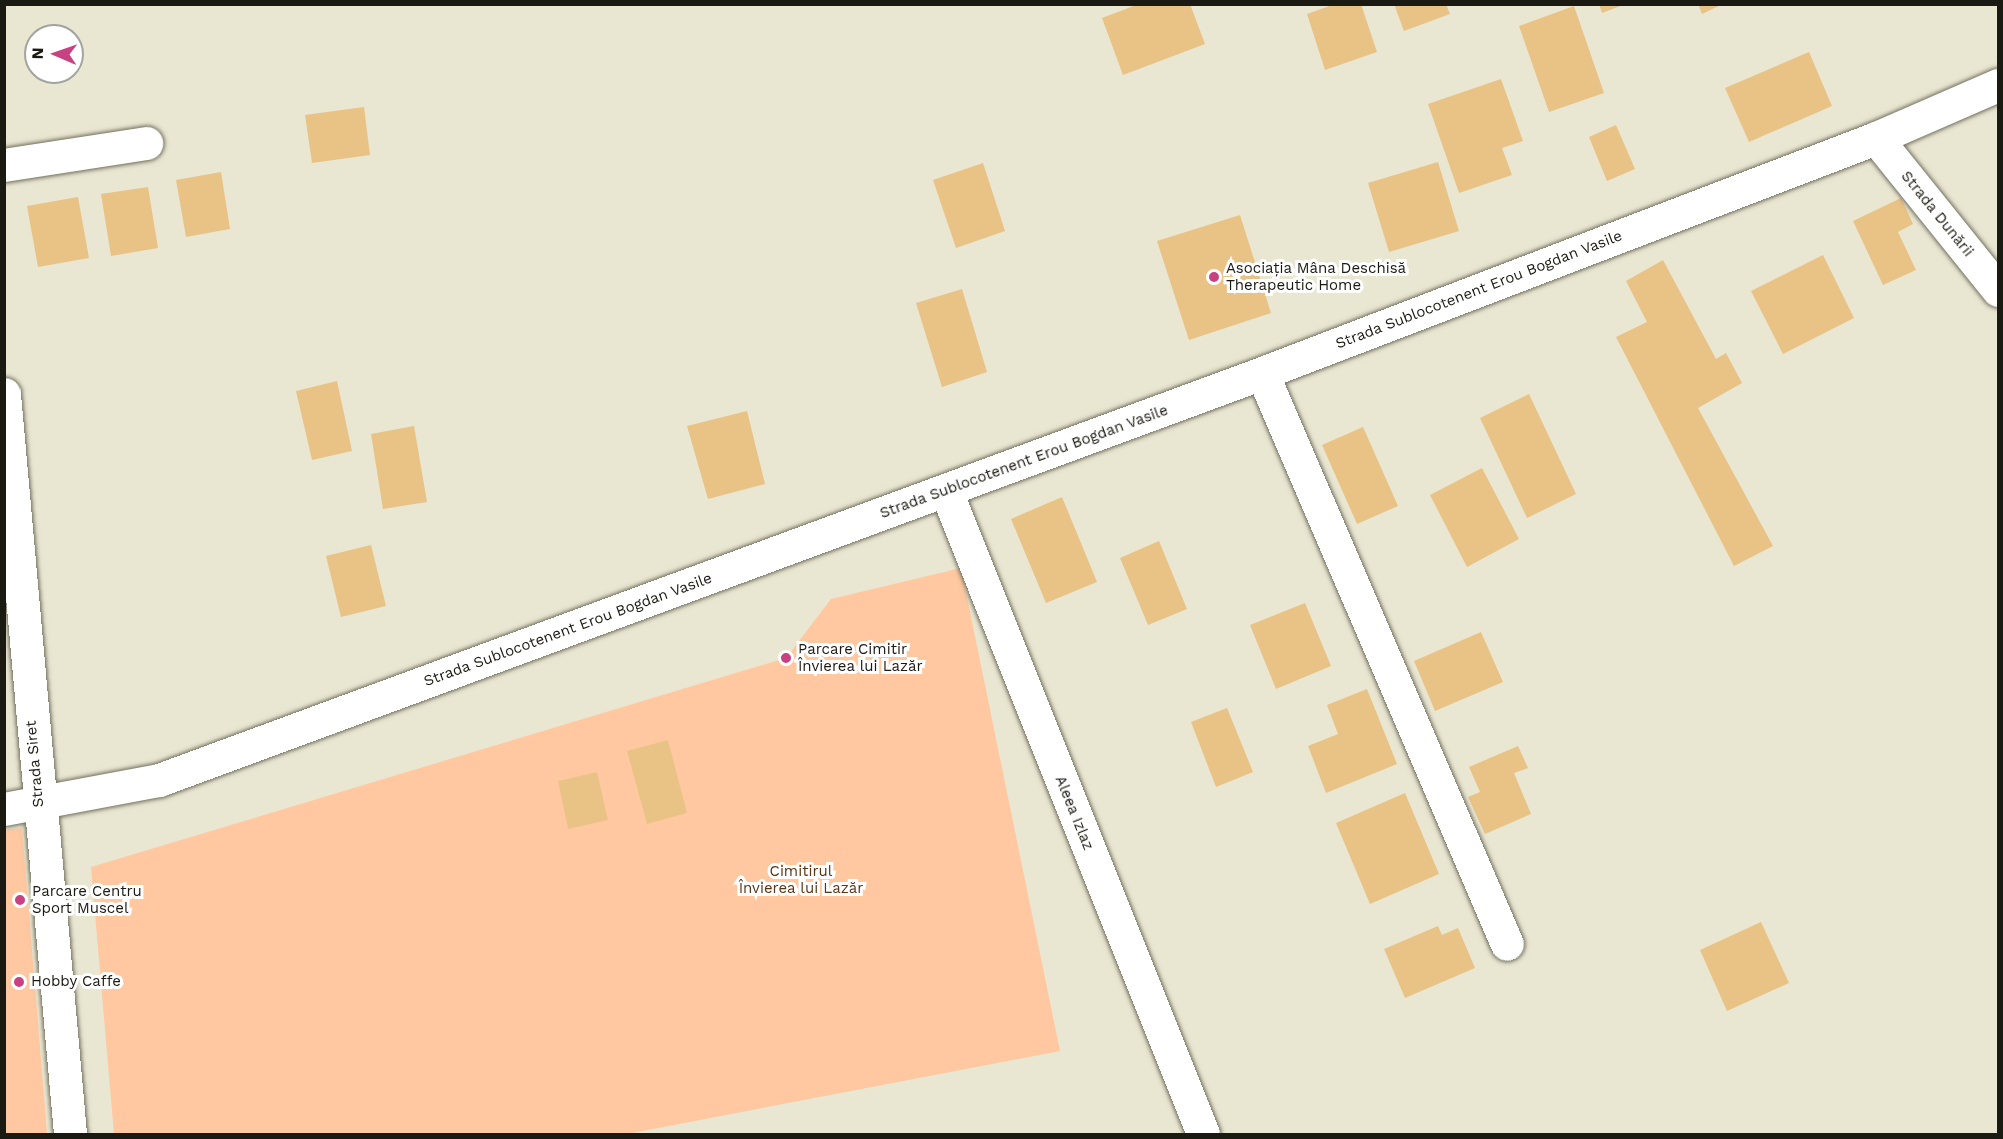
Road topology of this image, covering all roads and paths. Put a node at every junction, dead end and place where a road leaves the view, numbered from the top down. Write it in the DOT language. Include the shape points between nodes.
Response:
graph roads {
  1 [pos="1998,85"];
  2 [pos="1876,138"];
  3 [pos="146,143"];
  4 [pos="4,165"];
  5 [pos="1998,290"];
  6 [pos="1262,373"];
  7 [pos="4,394"];
  8 [pos="946,491"];
  9 [pos="38,804"];
  10 [pos="4,809"];
  11 [pos="1507,944"];
  12 [pos="70,1134"];
  13 [pos="1203,1134"];
  1 -- 2 [label="street, Strada Sublocotenent Erou Bogdan Vasile"];
  2 -- 5 [label="street, Strada Dunării"];
  2 -- 6 [label="street, Strada Sublocotenent Erou Bogdan Vasile"];
  3 -- 4 [label="street"];
  6 -- 8 [label="street, Strada Sublocotenent Erou Bogdan Vasile"];
  6 -- 11 [label="street"];
  7 -- 9 [label="street, Strada Siret"];
  8 -- 9 [label="street, Strada Sublocotenent Erou Bogdan Vasile" via="159,780"];
  8 -- 13 [label="street, Aleea Izlaz"];
  9 -- 10 [label="street, Strada Sublocotenent Erou Bogdan Vasile"];
  9 -- 12 [label="street, Strada Siret"];
}
